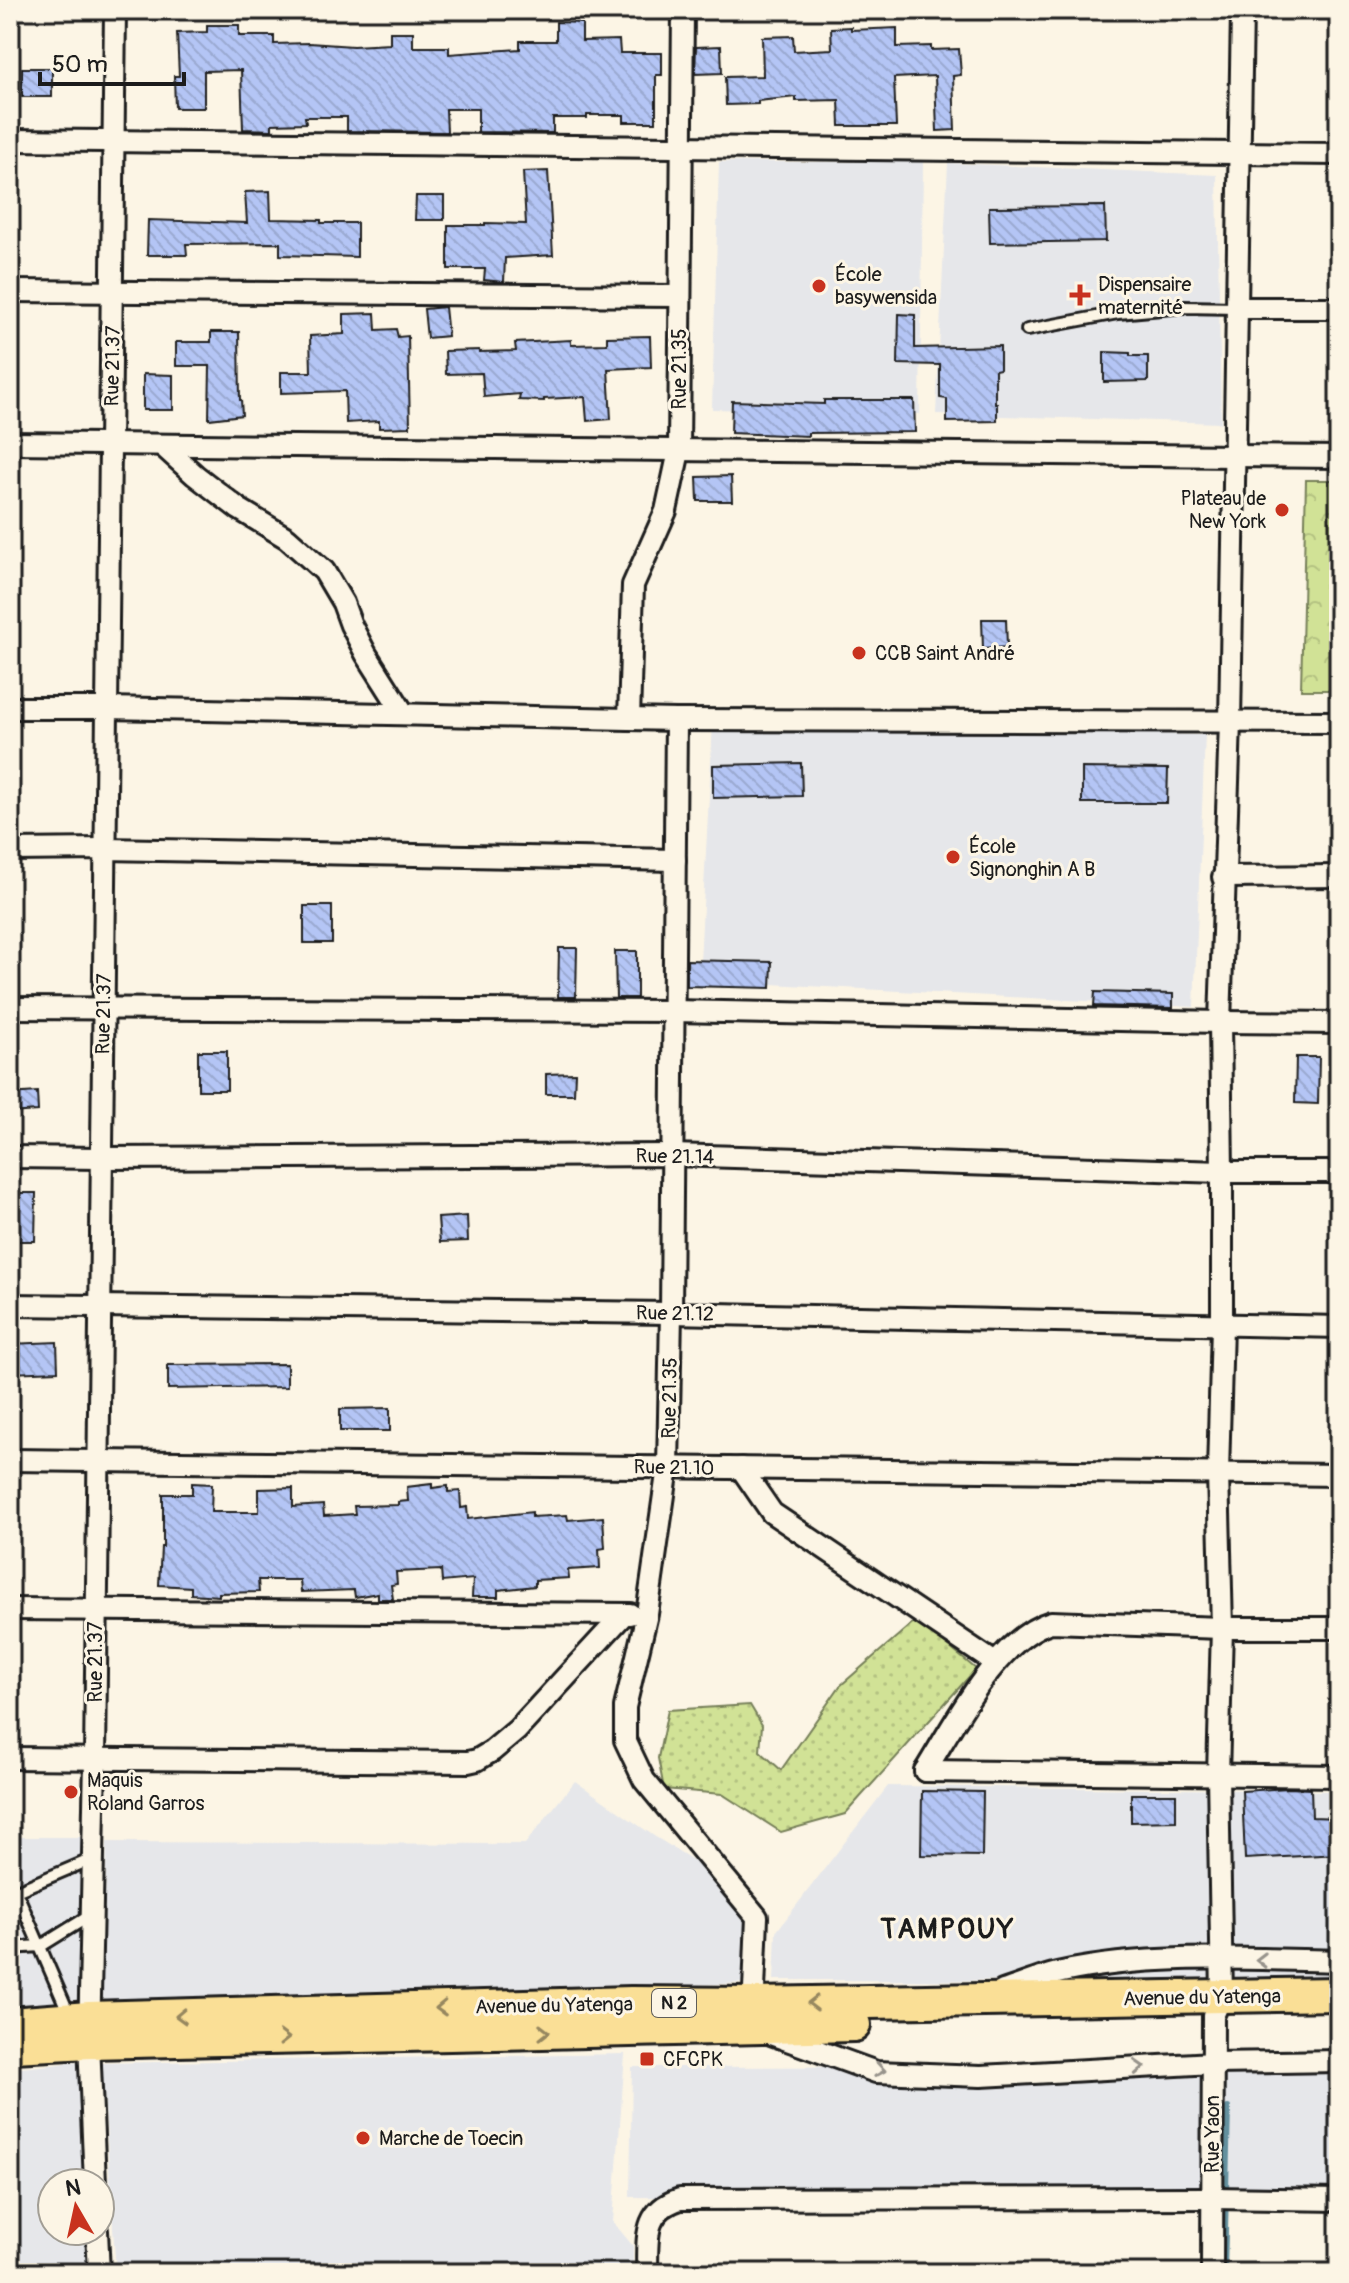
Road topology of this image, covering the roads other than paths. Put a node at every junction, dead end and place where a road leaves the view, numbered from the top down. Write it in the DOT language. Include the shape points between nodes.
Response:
graph roads {
  1 [pos="115,10"];
  2 [pos="683,10"];
  3 [pos="1242,10"];
  4 [pos="10,140"];
  5 [pos="114,142"];
  6 [pos="681,148"];
  7 [pos="1238,153"];
  8 [pos="1339,154"];
  9 [pos="10,291"];
  10 [pos="113,292"];
  11 [pos="679,296"];
  12 [pos="1237,308"];
  13 [pos="1339,308"];
  14 [pos="1027,330"];
  15 [pos="10,443"];
  16 [pos="111,446"];
  17 [pos="163,446"];
  18 [pos="679,451"];
  19 [pos="1234,456"];
  20 [pos="1339,457"];
  21 [pos="10,708"];
  22 [pos="106,708"];
  23 [pos="404,714"];
  24 [pos="629,719"];
  25 [pos="676,720"];
  26 [pos="1230,722"];
  27 [pos="1339,722"];
  28 [pos="105,849"];
  29 [pos="10,850"];
  30 [pos="675,860"];
  31 [pos="1339,876"];
  32 [pos="1223,877"];
  33 [pos="10,1008"];
  34 [pos="103,1009"];
  35 [pos="673,1011"];
  36 [pos="1220,1022"];
  37 [pos="1339,1023"];
  38 [pos="672,1155"];
  39 [pos="10,1157"];
  40 [pos="101,1158"];
  41 [pos="1222,1172"];
  42 [pos="1339,1172"];
  43 [pos="10,1305"];
  44 [pos="98,1306"];
  45 [pos="671,1313"];
  46 [pos="1222,1325"];
  47 [pos="1339,1327"];
  48 [pos="10,1460"];
  49 [pos="97,1461"];
  50 [pos="668,1467"];
  51 [pos="741,1468"];
  52 [pos="1218,1473"];
  53 [pos="1339,1475"];
  54 [pos="10,1609"];
  55 [pos="95,1610"];
  56 [pos="624,1614"];
  57 [pos="647,1614"];
  58 [pos="1222,1628"];
  59 [pos="1339,1628"];
  60 [pos="995,1663"];
  61 [pos="10,1758"];
  62 [pos="95,1760"];
  63 [pos="1218,1775"];
  64 [pos="1339,1776"];
  65 [pos="92,1859"];
  66 [pos="12,1892"];
  67 [pos="91,1914"];
  68 [pos="41,1946"];
  69 [pos="10,1948"];
  70 [pos="1221,1960"];
  71 [pos="1339,1961"];
  72 [pos="1339,1994"];
  73 [pos="972,2001"];
  74 [pos="1217,2006"];
  75 [pos="1339,2014"];
  76 [pos="753,2016"];
  77 [pos="10,2024"];
  78 [pos="83,2026"];
  79 [pos="10,2046"];
  80 [pos="1339,2061"];
  81 [pos="1213,2063"];
  82 [pos="94,2167"];
  83 [pos="1212,2198"];
  84 [pos="1339,2200"];
  85 [pos="98,2247"];
  86 [pos="99,2273"];
  87 [pos="647,2273"];
  88 [pos="1212,2273"];
  1 -- 5 [label="street, Rue 21.37"];
  2 -- 6 [label="street, Rue 21.35"];
  3 -- 7 [label="street, Rue Yaon"];
  4 -- 5 [label="street"];
  5 -- 6 [label="street"];
  5 -- 10 [label="street, Rue 21.37"];
  6 -- 7 [label="street"];
  6 -- 11 [label="street, Rue 21.35"];
  7 -- 8 [label="street"];
  7 -- 12 [label="street, Rue Yaon"];
  9 -- 10 [label="street"];
  10 -- 11 [label="street"];
  10 -- 16 [label="street, Rue 21.37"];
  11 -- 18 [label="street, Rue 21.35"];
  12 -- 13 [label="street"];
  12 -- 14 [label="lane" via="1118,313"];
  12 -- 19 [label="street, Rue Yaon"];
  15 -- 16 [label="street"];
  16 -- 17 [label="street"];
  16 -- 22 [label="street, Rue 21.37"];
  17 -- 18 [label="street"];
  17 -- 23 [label="street" via="324,571"];
  18 -- 19 [label="street"];
  18 -- 24 [label="street, Rue 21.35" via="666,511 633,585"];
  19 -- 20 [label="street"];
  19 -- 26 [label="street, Rue Yaon"];
  21 -- 22 [label="street"];
  22 -- 23 [label="street"];
  22 -- 28 [label="street, Rue 21.37"];
  23 -- 24 [label="street"];
  24 -- 25 [label="street"];
  25 -- 26 [label="street"];
  25 -- 30 [label="street, Rue 21.35"];
  26 -- 27 [label="street"];
  26 -- 32 [label="street, Rue Yaon"];
  28 -- 29 [label="street"];
  28 -- 30 [label="street"];
  28 -- 34 [label="street, Rue 21.37"];
  30 -- 35 [label="street, Rue 21.35"];
  31 -- 32 [label="street"];
  32 -- 36 [label="street, Rue Yaon"];
  33 -- 34 [label="street"];
  34 -- 35 [label="street"];
  34 -- 40 [label="street, Rue 21.37"];
  35 -- 36 [label="street"];
  35 -- 38 [label="street, Rue 21.35"];
  36 -- 37 [label="street"];
  36 -- 41 [label="street, Rue Yaon"];
  38 -- 40 [label="street, Rue 21.14"];
  38 -- 41 [label="street, Rue 21.14"];
  38 -- 45 [label="street, Rue 21.35"];
  39 -- 40 [label="street, Rue 21.14"];
  40 -- 44 [label="street, Rue 21.37"];
  41 -- 42 [label="street, Rue 21.14"];
  41 -- 46 [label="street, Rue Yaon"];
  43 -- 44 [label="street, Rue 21.12"];
  44 -- 45 [label="street, Rue 21.12"];
  44 -- 49 [label="street, Rue 21.37"];
  45 -- 46 [label="street, Rue 21.12"];
  45 -- 50 [label="street, Rue 21.35"];
  46 -- 47 [label="street, Rue 21.12"];
  46 -- 52 [label="street, Rue Yaon"];
  48 -- 49 [label="street, Rue 21.10"];
  49 -- 50 [label="street, Rue 21.10"];
  49 -- 55 [label="street, Rue 21.37"];
  50 -- 51 [label="street, Rue 21.10"];
  50 -- 57 [label="street, Rue 21.35"];
  51 -- 52 [label="street, Rue 21.10"];
  51 -- 60 [label="street" via="772,1513"];
  52 -- 53 [label="street, Rue 21.10"];
  52 -- 58 [label="street, Rue Yaon"];
  54 -- 55 [label="street"];
  55 -- 56 [label="street"];
  55 -- 62 [label="street, Rue 21.37"];
  56 -- 57 [label="street"];
  56 -- 62 [label="street" via="517,1730 477,1760"];
  57 -- 76 [label="street, Rue 21.35" via="625,1707 625,1740 644,1780 757,1917"];
  58 -- 59 [label="street"];
  58 -- 60 [label="street" via="1051,1622 1036,1626"];
  58 -- 63 [label="street, Rue Yaon"];
  60 -- 63 [label="street" via="925,1771"];
  61 -- 62 [label="street"];
  62 -- 65 [label="street, Rue 21.37"];
  63 -- 64 [label="street"];
  63 -- 70 [label="street, Rue Yaon"];
  65 -- 66 [label="lane"];
  65 -- 67 [label="street, Rue 21.37"];
  66 -- 68 [label="lane"];
  67 -- 68 [label="lane"];
  67 -- 78 [label="street, Rue 21.37"];
  68 -- 69 [label="lane"];
  68 -- 78 [label="lane"];
  71 -- 70 [label="street, one-way"];
  70 -- 73 [label="street" via="1131,1962 1060,1972"];
  70 -- 74 [label="street, Rue Yaon"];
  72 -- 74 [label="main road, Avenue du Yatenga / N 2"];
  73 -- 74 [label="main road, Avenue du Yatenga / N 2"];
  73 -- 76 [label="main road, Avenue du Yatenga / N 2, one-way"];
  74 -- 75 [label="main road, Avenue du Yatenga / N 2"];
  74 -- 76 [label="main road, Avenue du Yatenga / N 2"];
  74 -- 81 [label="street, Rue Yaon"];
  76 -- 78 [label="main road, Avenue du Yatenga / N 2" via="631,2003"];
  76 -- 81 [label="street, one-way" via="876,2072 981,2076"];
  77 -- 78 [label="main road, Avenue du Yatenga / N 2"];
  78 -- 79 [label="main road, Avenue du Yatenga / N 2"];
  78 -- 82 [label="street, Rue 21.37"];
  80 -- 81 [label="street"];
  81 -- 83 [label="street, Rue Yaon"];
  83 -- 84 [label="street"];
  83 -- 87 [label="street" via="680,2199 667,2203 648,2228"];
  83 -- 88 [label="street, Rue Yaon"];
  85 -- 86 [label="street"];
}
